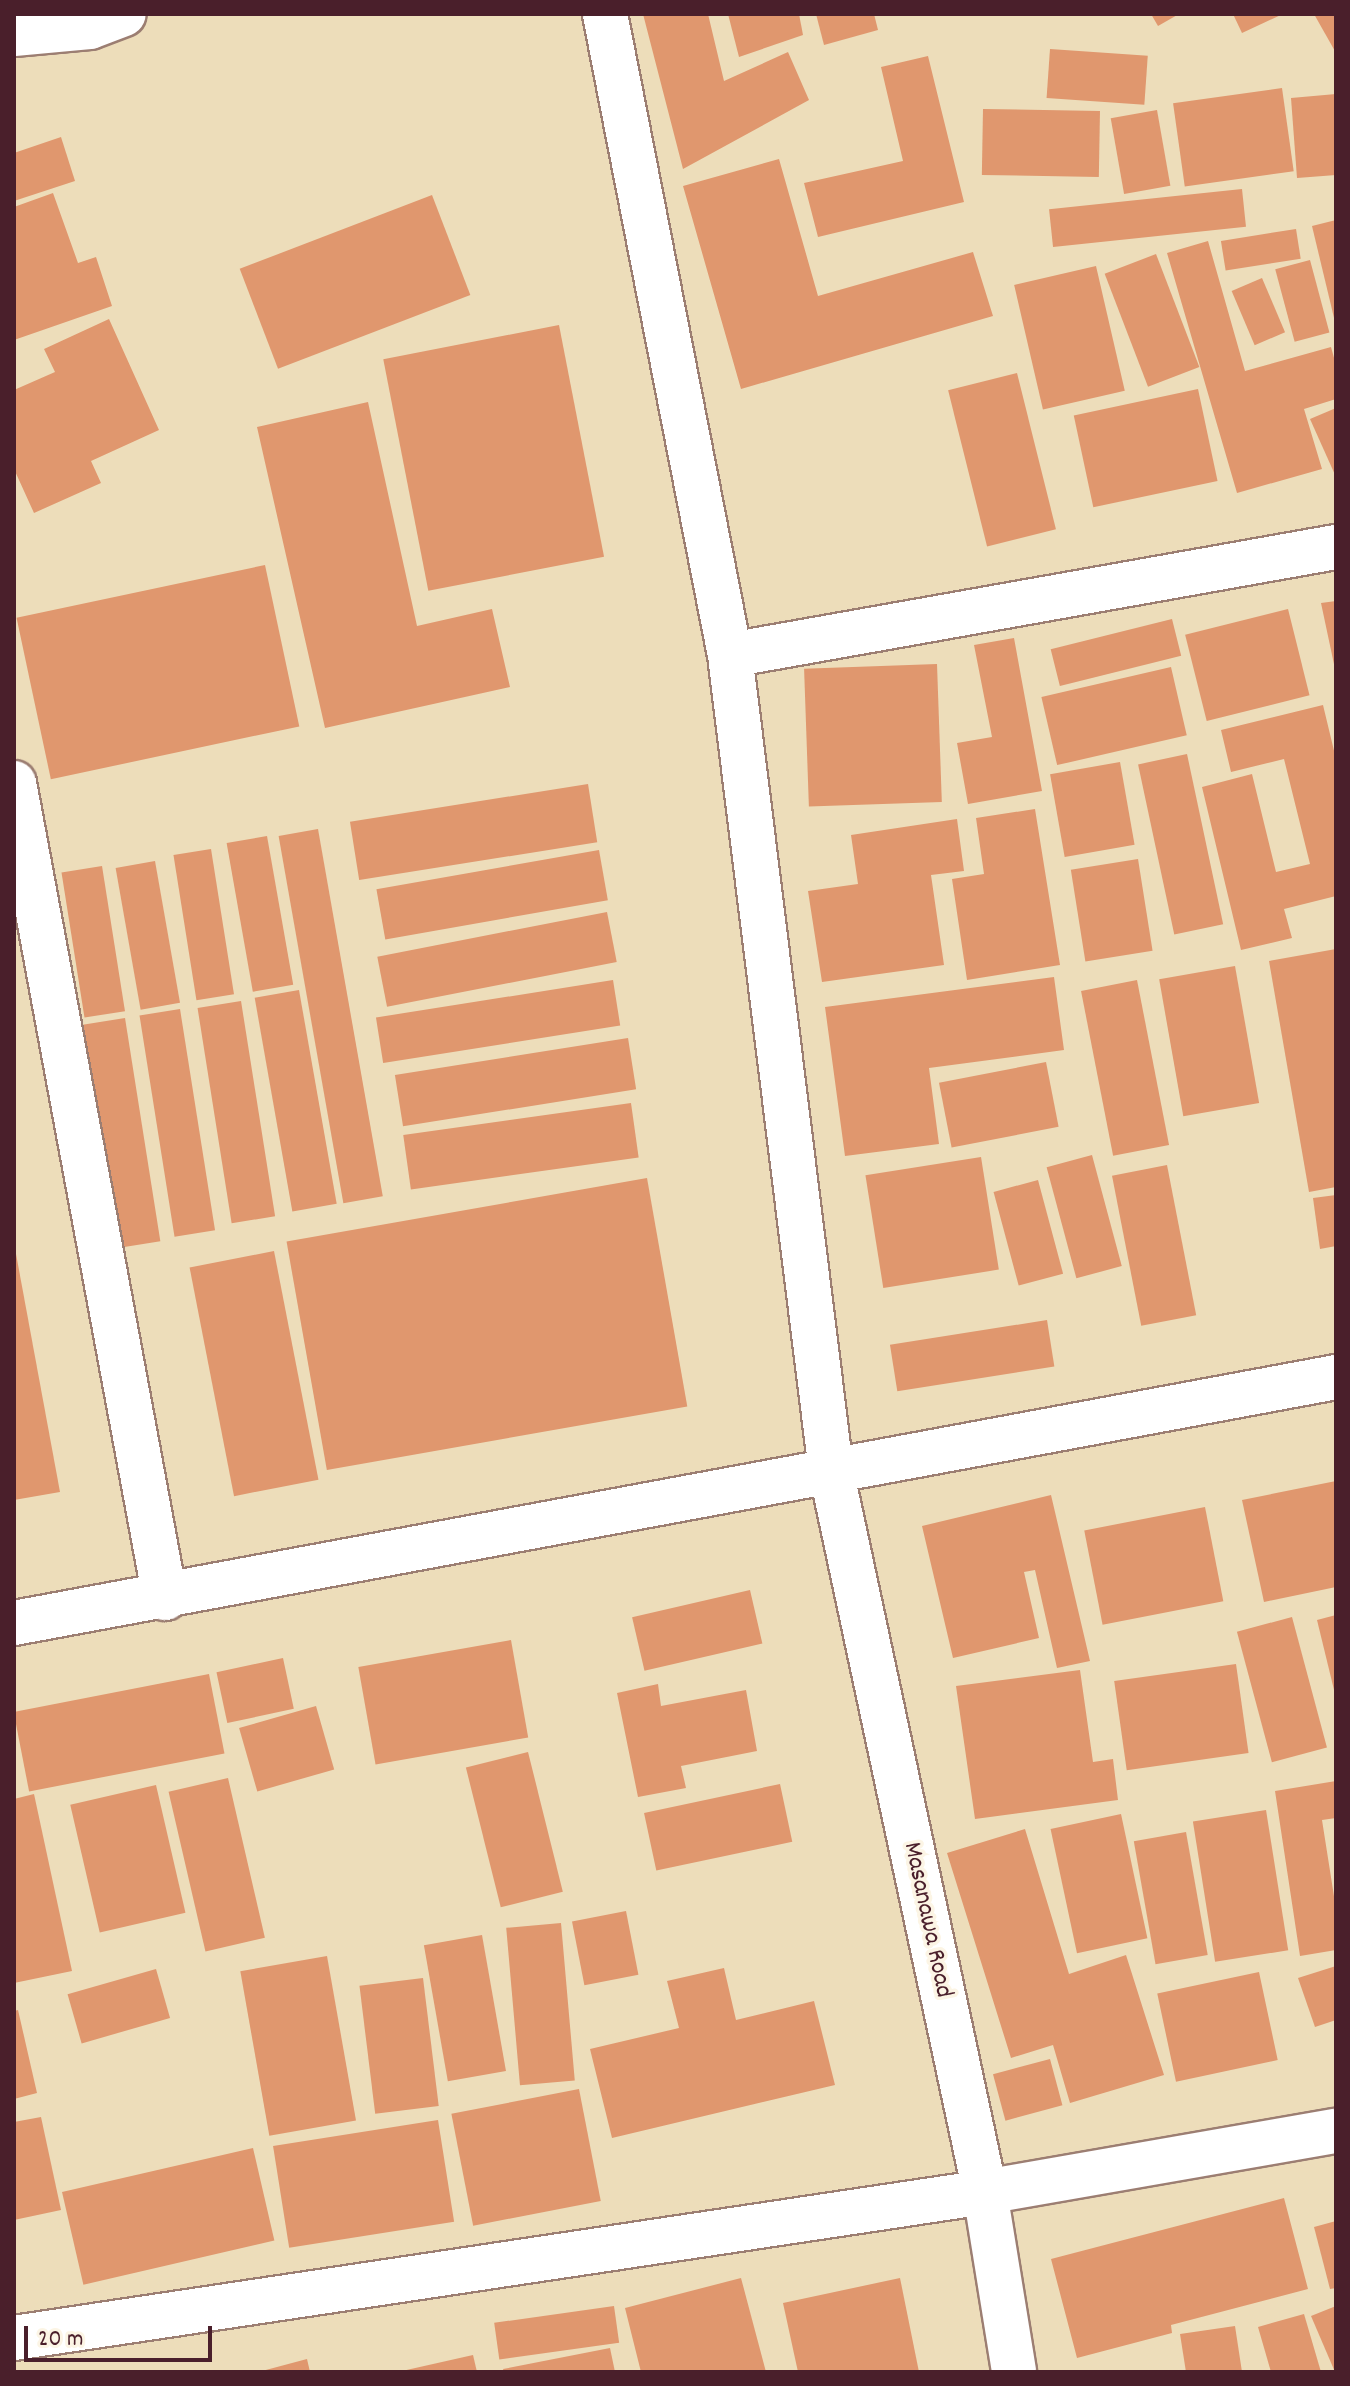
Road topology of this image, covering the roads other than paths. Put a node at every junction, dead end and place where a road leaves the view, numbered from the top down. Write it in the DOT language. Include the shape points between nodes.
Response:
graph roads {
  1 [pos="124,14"];
  2 [pos="605,14"];
  3 [pos="14,34"];
  4 [pos="1336,547"];
  5 [pos="730,655"];
  6 [pos="14,783"];
  7 [pos="1336,1377"];
  8 [pos="831,1470"];
  9 [pos="165,1598"];
  10 [pos="14,1623"];
  11 [pos="1336,2131"];
  12 [pos="985,2192"];
  13 [pos="14,2338"];
  14 [pos="1014,2372"];
  1 -- 3 [label="street" via="90,27"];
  2 -- 5 [label="street, Masanawa Road"];
  4 -- 5 [label="street"];
  5 -- 8 [label="street, Masanawa Road"];
  6 -- 9 [label="street"];
  7 -- 8 [label="street"];
  8 -- 9 [label="street"];
  8 -- 12 [label="street, Masanawa Road"];
  9 -- 10 [label="street"];
  11 -- 12 [label="street"];
  12 -- 13 [label="street"];
  12 -- 14 [label="street, Masanawa Road"];
}
